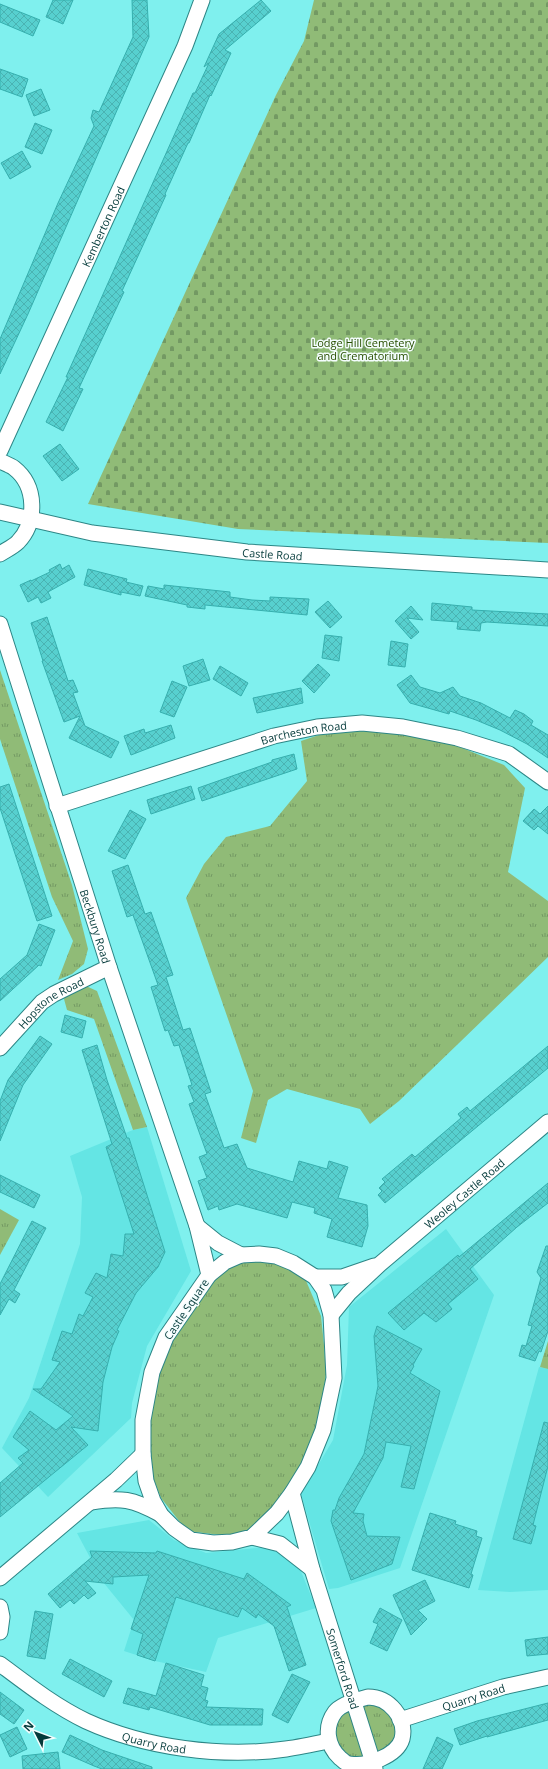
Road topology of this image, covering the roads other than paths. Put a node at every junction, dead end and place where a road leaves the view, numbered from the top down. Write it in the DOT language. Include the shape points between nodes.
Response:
graph roads {
  1 [pos="202,0"];
  2 [pos="0,451"];
  3 [pos="0,461"];
  4 [pos="0,512"];
  5 [pos="30,520"];
  6 [pos="0,554"];
  7 [pos="548,570"];
  8 [pos="0,624"];
  9 [pos="548,782"];
  10 [pos="57,806"];
  11 [pos="109,967"];
  12 [pos="0,1048"];
  13 [pos="548,1122"];
  14 [pos="197,1226"];
  15 [pos="241,1255"];
  16 [pos="380,1264"];
  17 [pos="209,1275"];
  18 [pos="315,1277"];
  19 [pos="331,1316"];
  20 [pos="143,1454"];
  21 [pos="292,1493"];
  22 [pos="91,1502"];
  23 [pos="161,1515"];
  24 [pos="252,1537"];
  25 [pos="312,1569"];
  26 [pos="0,1578"];
  27 [pos="0,1607"];
  28 [pos="0,1632"];
  29 [pos="0,1664"];
  30 [pos="548,1677"];
  31 [pos="353,1701"];
  32 [pos="400,1720"];
  33 [pos="328,1741"];
  34 [pos="374,1766"];
  1 -- 2 [label="street, Kemberton Road" via="185,46"];
  3 -- 5 [label="street" via="14,468 26,482 32,499"];
  4 -- 5 [label="street, Castle Road"];
  5 -- 6 [label="street" via="27,530 17,543"];
  5 -- 7 [label="street, Castle Road" via="92,533 247,552"];
  8 -- 10 [label="street, Beckbury Road"];
  9 -- 10 [label="street, Barcheston Road" via="509,754 457,738 403,727 362,723 317,727 274,736"];
  10 -- 11 [label="street, Beckbury Road"];
  11 -- 12 [label="street, Hopstone Road" via="42,1002"];
  11 -- 14 [label="street, Beckbury Road"];
  13 -- 16 [label="street, Weoley Castle Road"];
  14 -- 15 [label="street" via="218,1243"];
  14 -- 17 [label="street, Beckbury Road"];
  15 -- 17 [label="street, Castle Square" via="225,1262"];
  15 -- 18 [label="street, Castle Square" via="276,1256"];
  16 -- 18 [label="street, Weoley Castle Road" via="342,1277"];
  16 -- 19 [label="street, Weoley Castle Road"];
  17 -- 20 [label="street, Castle Square" via="166,1336 152,1372 143,1420"];
  18 -- 19 [label="street, Castle Square" via="324,1290"];
  19 -- 21 [label="street, Castle Square" via="334,1378 323,1430 308,1467"];
  20 -- 22 [label="street"];
  20 -- 23 [label="street, Castle Square" via="146,1480"];
  21 -- 24 [label="street, Castle Square" via="277,1513"];
  21 -- 25 [label="street, Somerford Road"];
  22 -- 23 [label="street" via="122,1499 142,1504"];
  22 -- 26 [label="street"];
  23 -- 24 [label="street, Castle Square" via="191,1540 214,1543"];
  24 -- 25 [label="street" via="280,1544"];
  25 -- 31 [label="street, Somerford Road"];
  27 -- 28 [label="street"];
  29 -- 33 [label="street, Quarry Road" via="37,1693 86,1721 165,1746 240,1751 285,1749"];
  30 -- 32 [label="street, Quarry Road" via="503,1687"];
  31 -- 32 [label="street" via="377,1697 396,1710"];
  31 -- 33 [label="street" via="335,1711 328,1728"];
  31 -- 34 [label="street, Somerford Road"];
  32 -- 34 [label="street" via="402,1738 399,1746"];
  33 -- 34 [label="street" via="334,1753 347,1764"];
}
